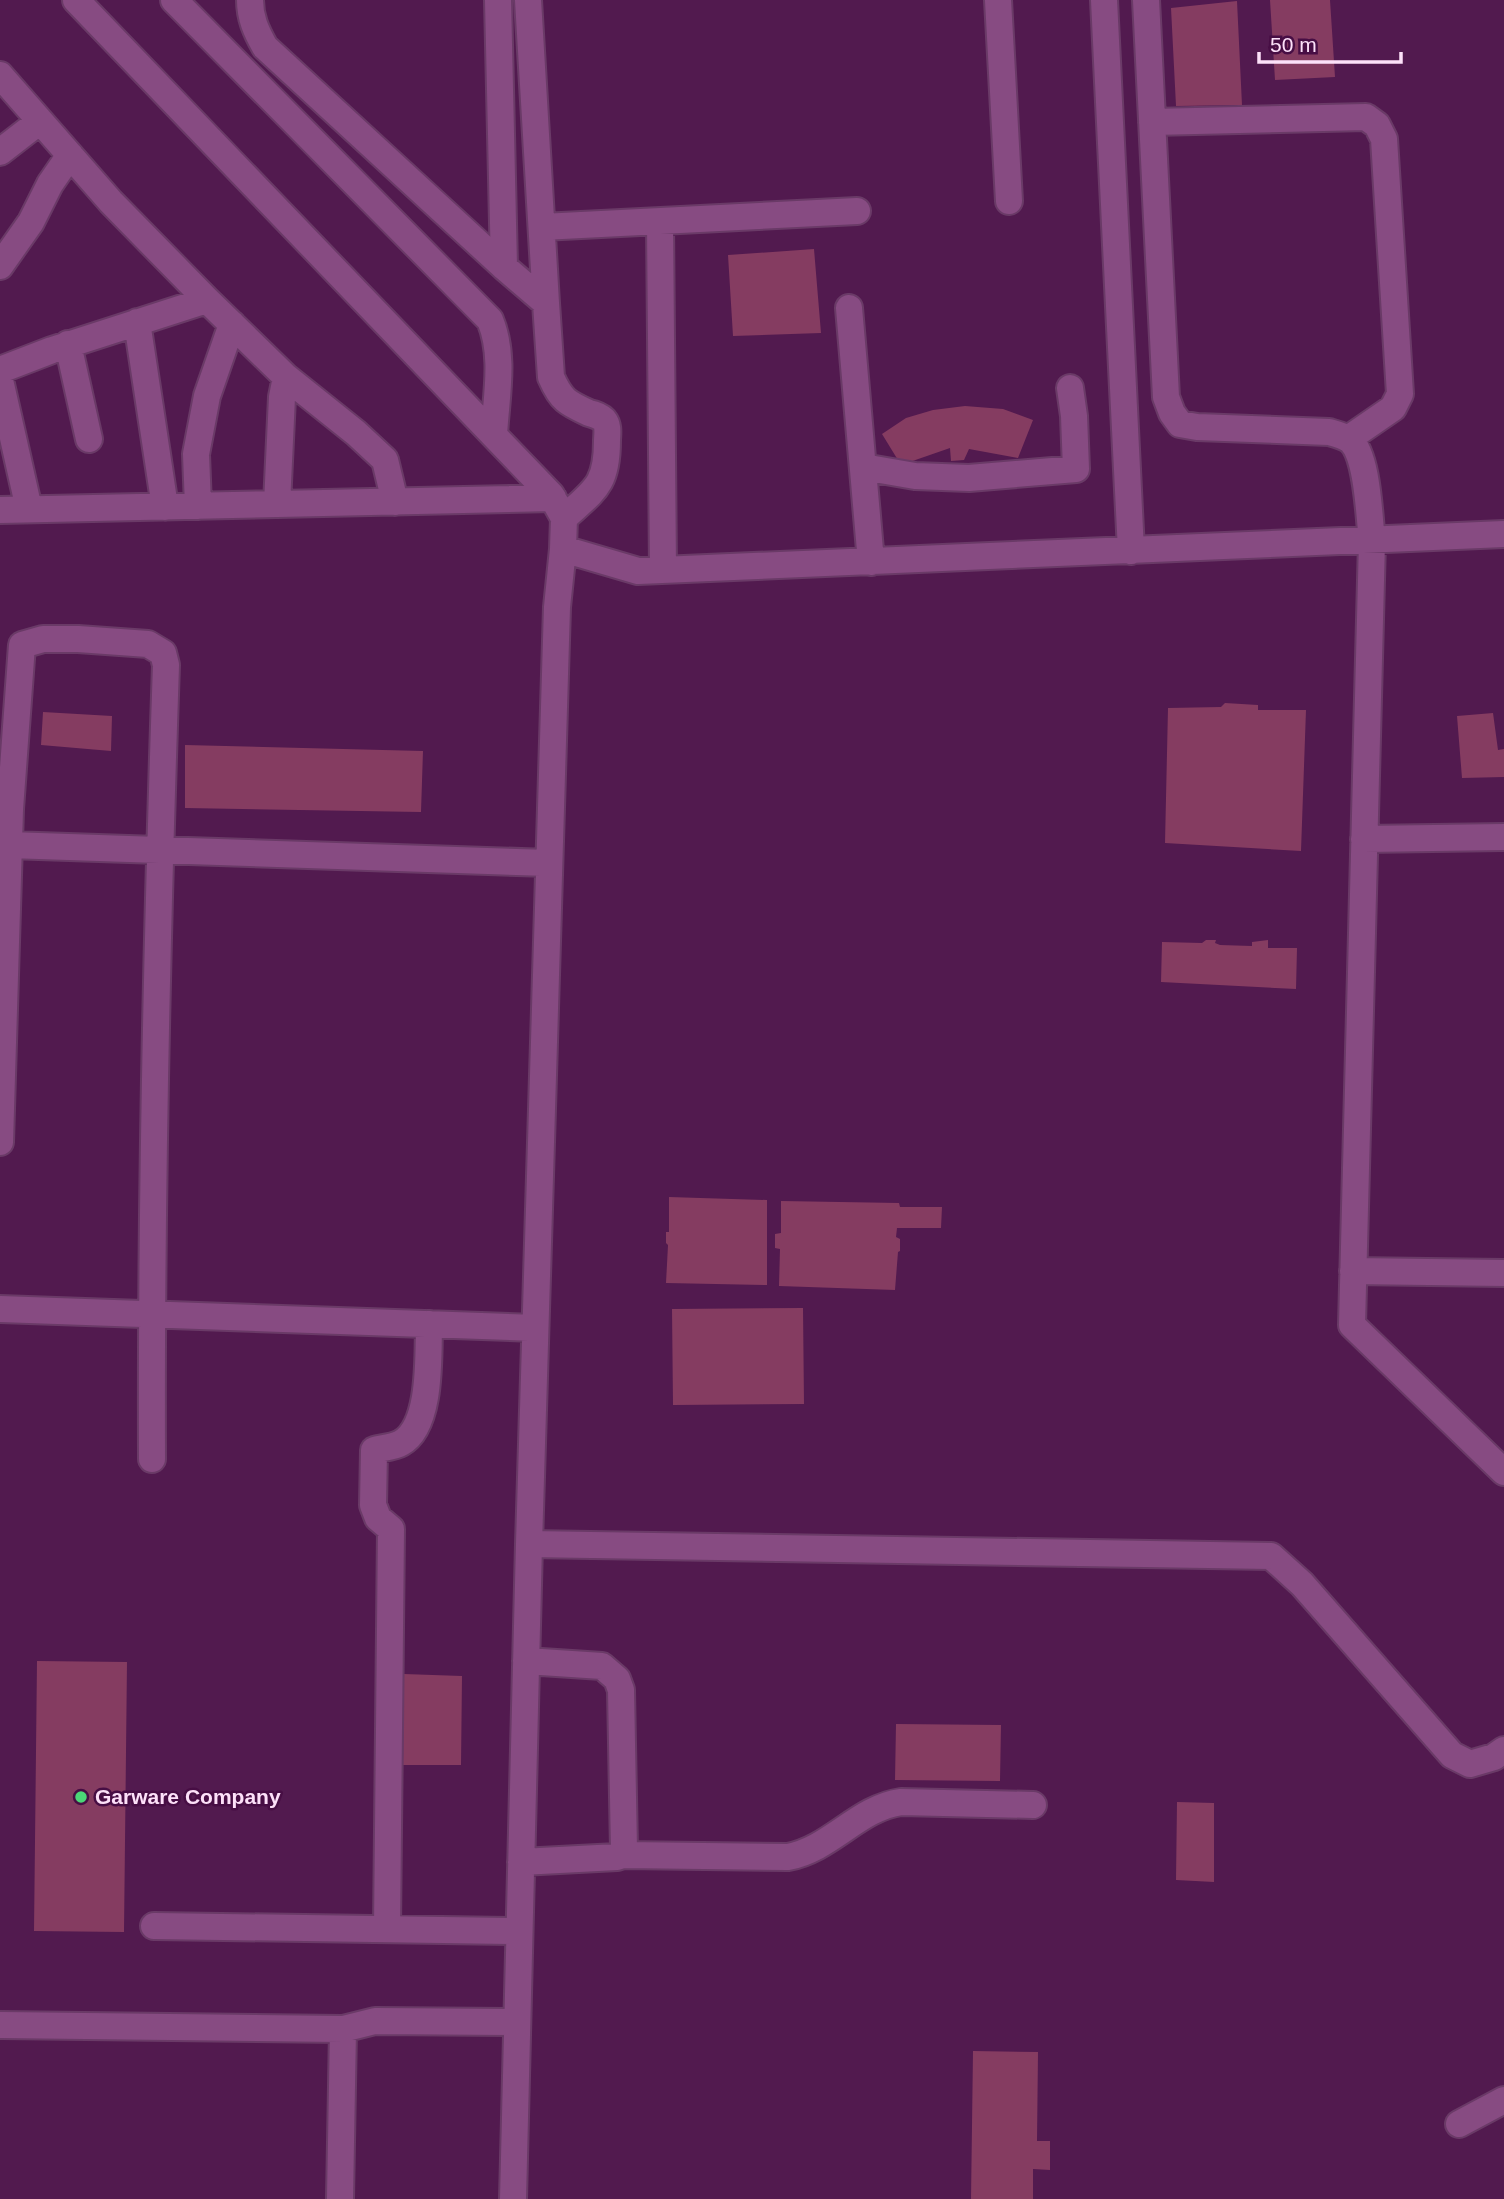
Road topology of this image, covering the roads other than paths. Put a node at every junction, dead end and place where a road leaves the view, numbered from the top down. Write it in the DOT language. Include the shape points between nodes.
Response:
graph roads {
  1 [pos="76,0"];
  2 [pos="174,0"];
  3 [pos="250,0"];
  4 [pos="498,0"];
  5 [pos="528,0"];
  6 [pos="998,0"];
  7 [pos="1104,0"];
  8 [pos="1146,0"];
  9 [pos="2,81"];
  10 [pos="40,121"];
  11 [pos="1152,122"];
  12 [pos="0,152"];
  13 [pos="70,155"];
  14 [pos="1009,201"];
  15 [pos="857,211"];
  16 [pos="660,222"];
  17 [pos="542,227"];
  18 [pos="0,266"];
  19 [pos="504,267"];
  20 [pos="207,300"];
  21 [pos="546,303"];
  22 [pos="849,308"];
  23 [pos="137,322"];
  24 [pos="232,324"];
  25 [pos="68,344"];
  26 [pos="0,369"];
  27 [pos="286,377"];
  28 [pos="0,380"];
  29 [pos="1070,388"];
  30 [pos="494,435"];
  31 [pos="89,439"];
  32 [pos="1348,439"];
  33 [pos="863,467"];
  34 [pos="395,502"];
  35 [pos="277,505"];
  36 [pos="198,506"];
  37 [pos="165,507"];
  38 [pos="558,508"];
  39 [pos="29,509"];
  40 [pos="0,510"];
  41 [pos="1504,534"];
  42 [pos="1372,541"];
  43 [pos="564,549"];
  44 [pos="1131,551"];
  45 [pos="871,562"];
  46 [pos="663,570"];
  47 [pos="1504,837"];
  48 [pos="1364,839"];
  49 [pos="9,845"];
  50 [pos="159,850"];
  51 [pos="549,863"];
  52 [pos="0,1142"];
  53 [pos="1353,1271"];
  54 [pos="1504,1273"];
  55 [pos="0,1309"];
  56 [pos="152,1314"];
  57 [pos="429,1324"];
  58 [pos="535,1328"];
  59 [pos="152,1459"];
  60 [pos="1504,1472"];
  61 [pos="528,1544"];
  62 [pos="526,1661"];
  63 [pos="1504,1750"];
  64 [pos="1033,1805"];
  65 [pos="622,1855"];
  66 [pos="521,1863"];
  67 [pos="154,1926"];
  68 [pos="387,1929"];
  69 [pos="519,1931"];
  70 [pos="517,2022"];
  71 [pos="0,2025"];
  72 [pos="343,2029"];
  73 [pos="1504,2100"];
  74 [pos="1459,2124"];
  75 [pos="340,2199"];
  76 [pos="513,2199"];
  1 -- 30 [label="street"];
  2 -- 30 [label="street" via="490,320 499,354"];
  3 -- 19 [label="street" via="254,29 265,47"];
  4 -- 19 [label="street"];
  5 -- 17 [label="street"];
  6 -- 14 [label="street"];
  7 -- 44 [label="street"];
  8 -- 11 [label="street"];
  9 -- 10 [label="street"];
  10 -- 12 [label="street"];
  10 -- 13 [label="street"];
  11 -- 32 [label="street" via="1166,397 1172,413 1180,424 1329,432"];
  11 -- 32 [label="street" via="1366,117 1377,125 1384,139 1400,394 1394,408"];
  13 -- 18 [label="street"];
  13 -- 20 [label="street"];
  15 -- 16 [label="street"];
  16 -- 17 [label="street"];
  16 -- 46 [label="street"];
  17 -- 21 [label="street"];
  19 -- 21 [label="street"];
  20 -- 23 [label="street"];
  20 -- 24 [label="street"];
  21 -- 38 [label="street" via="555,387 568,404 604,420 607,426 604,476 596,488"];
  22 -- 33 [label="street"];
  23 -- 25 [label="street"];
  23 -- 37 [label="street"];
  24 -- 27 [label="street"];
  24 -- 36 [label="street" via="207,396 196,454"];
  25 -- 26 [label="street"];
  25 -- 31 [label="street"];
  27 -- 34 [label="street" via="385,460"];
  27 -- 35 [label="street"];
  28 -- 39 [label="street"];
  29 -- 33 [label="street" via="1076,469 969,478 915,476"];
  30 -- 38 [label="street"];
  32 -- 42 [label="street" via="1358,450"];
  33 -- 45 [label="street"];
  34 -- 35 [label="street"];
  34 -- 38 [label="street"];
  35 -- 36 [label="street"];
  36 -- 37 [label="street"];
  37 -- 39 [label="street"];
  38 -- 43 [label="street"];
  39 -- 40 [label="street"];
  41 -- 42 [label="street"];
  42 -- 44 [label="street"];
  42 -- 48 [label="street"];
  43 -- 46 [label="street" via="638,571"];
  43 -- 51 [label="street" via="557,607"];
  44 -- 45 [label="street"];
  45 -- 46 [label="street"];
  47 -- 48 [label="street"];
  48 -- 53 [label="street"];
  49 -- 50 [label="street"];
  49 -- 50 [label="street" via="22,645 43,639 78,639 148,644 163,653"];
  49 -- 52 [label="street"];
  50 -- 51 [label="street"];
  50 -- 56 [label="street"];
  51 -- 58 [label="street"];
  53 -- 54 [label="street"];
  53 -- 60 [label="street" via="1352,1325"];
  55 -- 56 [label="street"];
  56 -- 57 [label="street"];
  56 -- 59 [label="street"];
  57 -- 58 [label="street"];
  57 -- 68 [label="street" via="427,1392 419,1422 402,1443 374,1450 373,1505 378,1518 391,1529"];
  58 -- 61 [label="street"];
  61 -- 62 [label="street"];
  61 -- 63 [label="street" via="1271,1556 1302,1584 1452,1755 1470,1764"];
  62 -- 65 [label="street" via="602,1666 617,1679 621,1690"];
  62 -- 66 [label="street"];
  64 -- 65 [label="street" via="885,1804 817,1847 788,1857"];
  65 -- 66 [label="street"];
  66 -- 69 [label="street"];
  67 -- 68 [label="street"];
  68 -- 69 [label="street"];
  69 -- 70 [label="street"];
  70 -- 72 [label="street" via="375,2021"];
  70 -- 76 [label="street"];
  71 -- 72 [label="street"];
  72 -- 75 [label="street"];
  73 -- 74 [label="street"];
}
